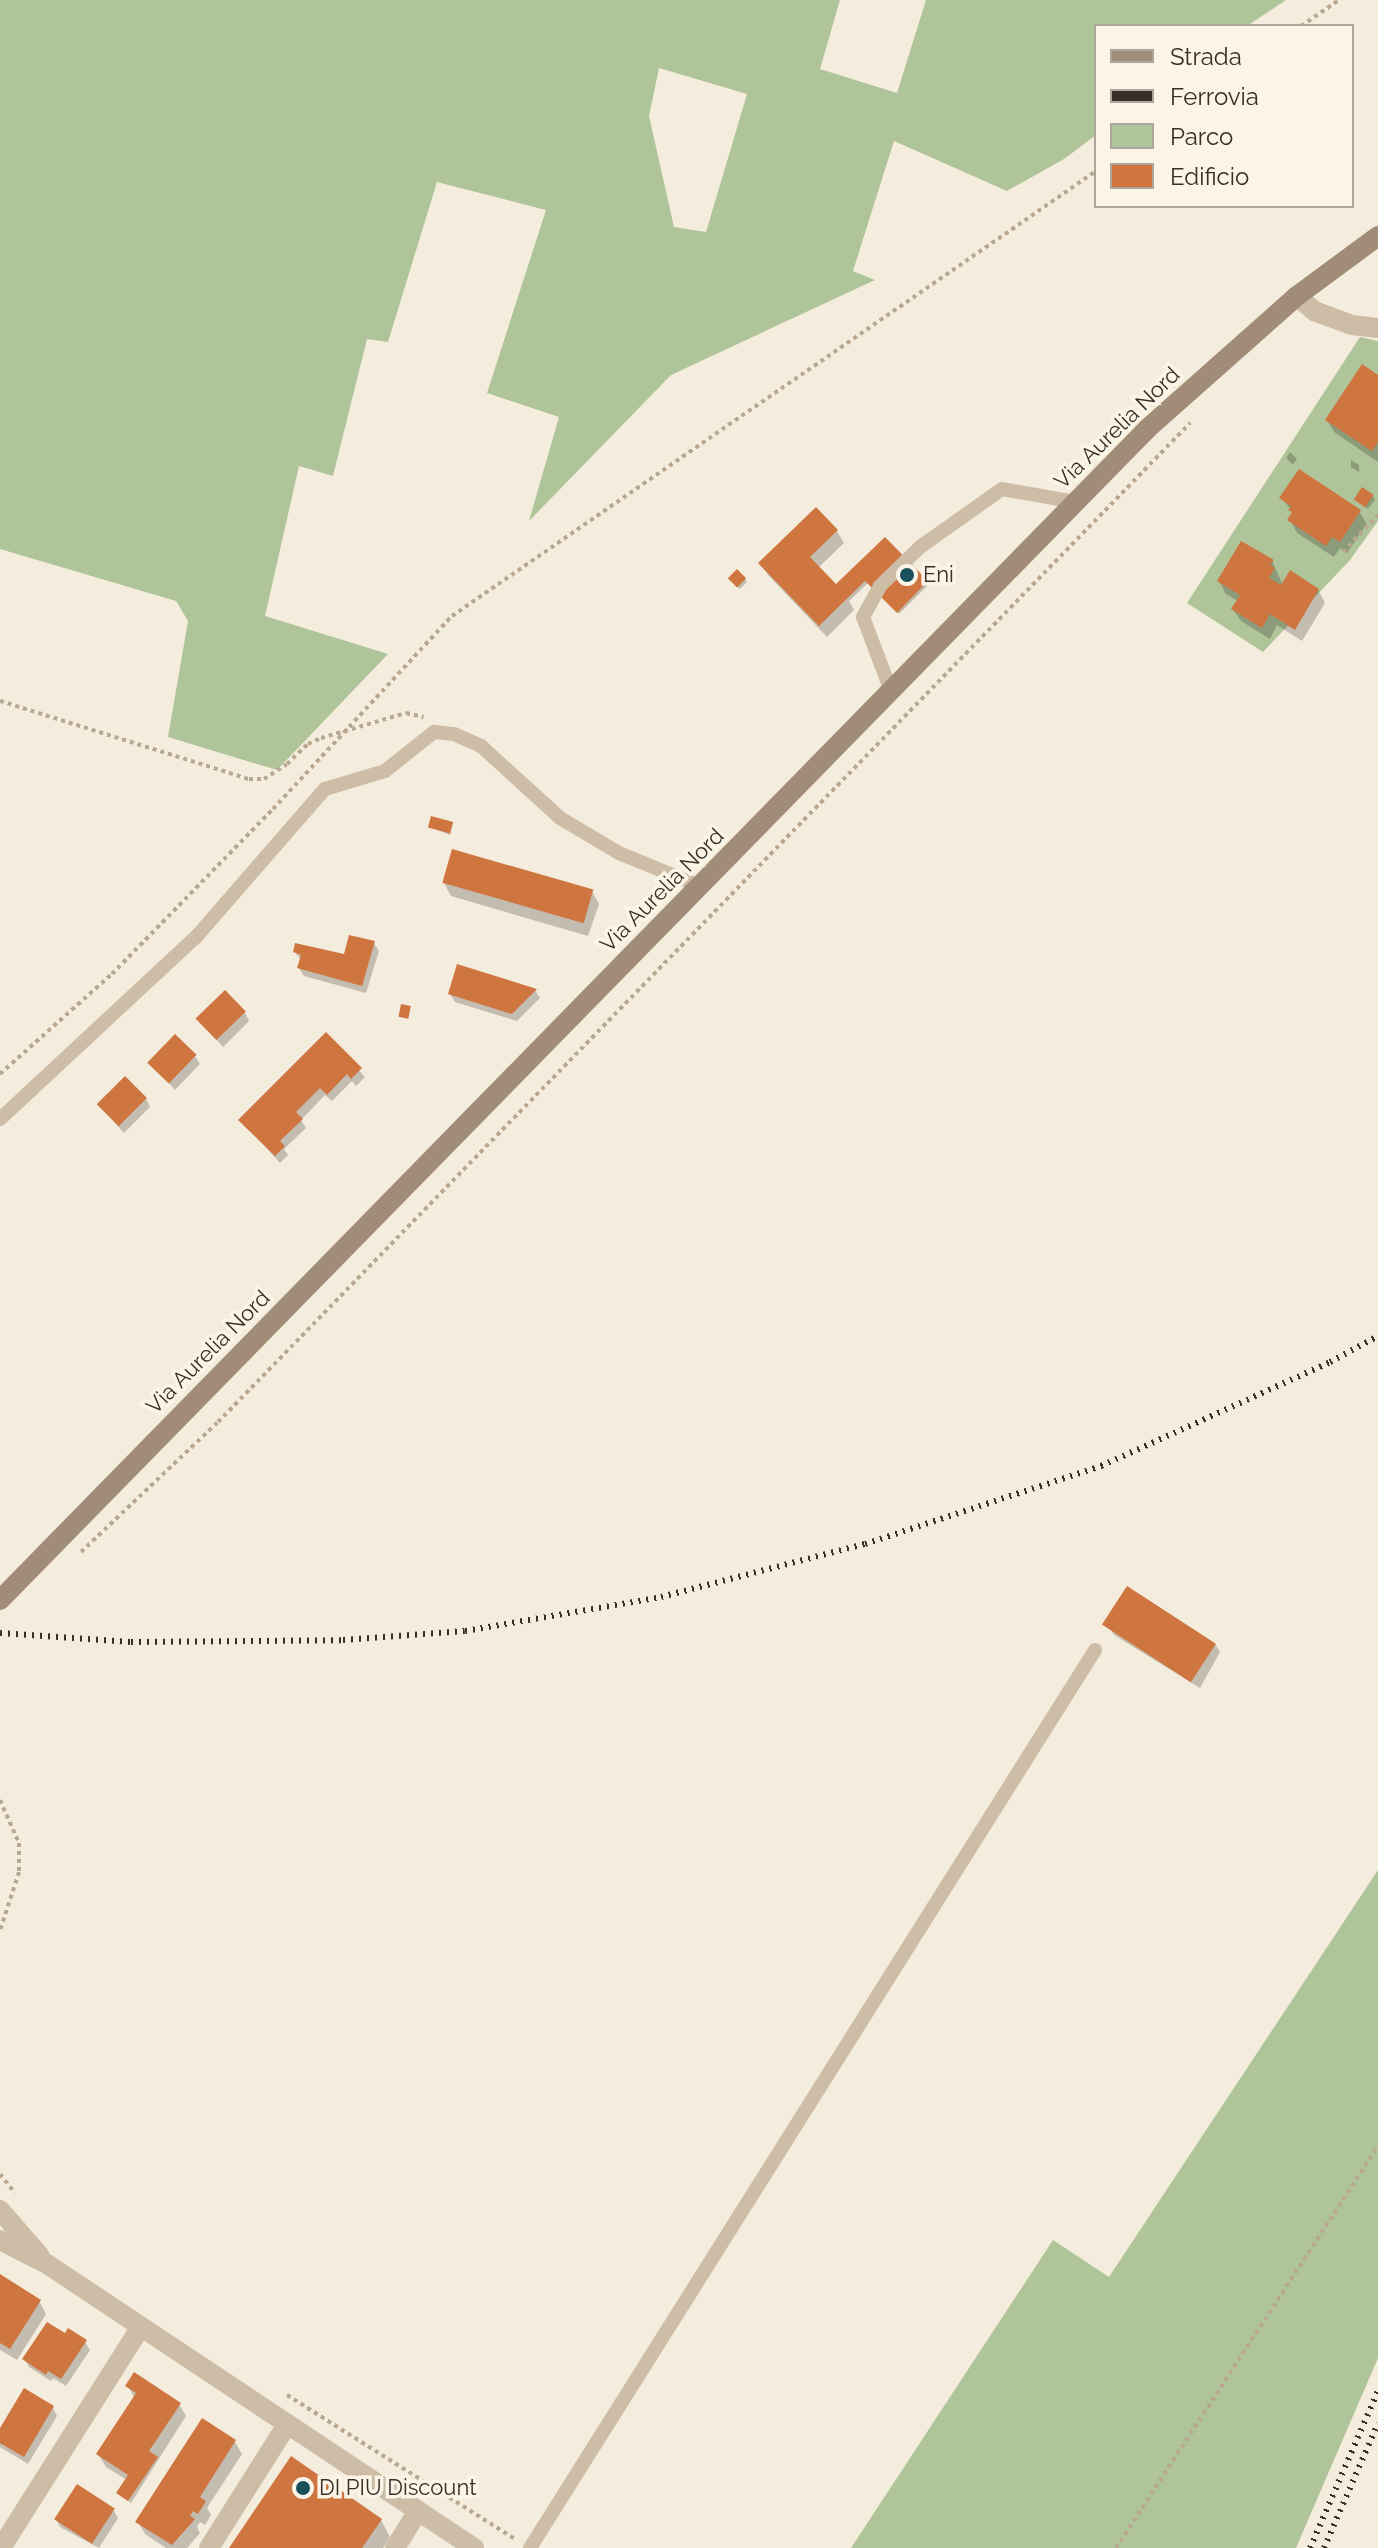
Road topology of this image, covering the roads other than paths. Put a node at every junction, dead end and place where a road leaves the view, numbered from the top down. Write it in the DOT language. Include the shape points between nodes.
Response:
graph roads {
  1 [pos="1378,236"];
  2 [pos="1297,296"];
  3 [pos="1378,328"];
  4 [pos="1076,502"];
  5 [pos="891,691"];
  6 [pos="699,886"];
  7 [pos="0,1119"];
  8 [pos="0,1600"];
  9 [pos="1095,1650"];
  10 [pos="0,2210"];
  11 [pos="0,2240"];
  12 [pos="47,2264"];
  13 [pos="140,2328"];
  14 [pos="286,2426"];
  15 [pos="418,2511"];
  16 [pos="1,2548"];
  17 [pos="209,2548"];
  18 [pos="395,2548"];
  19 [pos="474,2548"];
  20 [pos="529,2548"];
  1 -- 2 [label="main road, Via Aurelia Nord"];
  2 -- 3 [label="street" via="1314,311"];
  2 -- 4 [label="main road, Via Aurelia Nord" via="1218,364"];
  4 -- 5 [label="main road, Via Aurelia Nord"];
  4 -- 5 [label="lane" via="1002,489 920,547 880,586 863,617"];
  5 -- 6 [label="main road, Via Aurelia Nord"];
  6 -- 7 [label="lane" via="619,853 560,818 481,746 434,732 385,771 325,789 197,936"];
  6 -- 8 [label="main road, Via Aurelia Nord"];
  9 -- 20 [label="lane"];
  10 -- 12 [label="street"];
  11 -- 12 [label="street"];
  12 -- 13 [label="street"];
  13 -- 14 [label="street"];
  13 -- 16 [label="street"];
  14 -- 15 [label="street"];
  14 -- 17 [label="street"];
  15 -- 18 [label="street"];
  15 -- 19 [label="street"];
}
